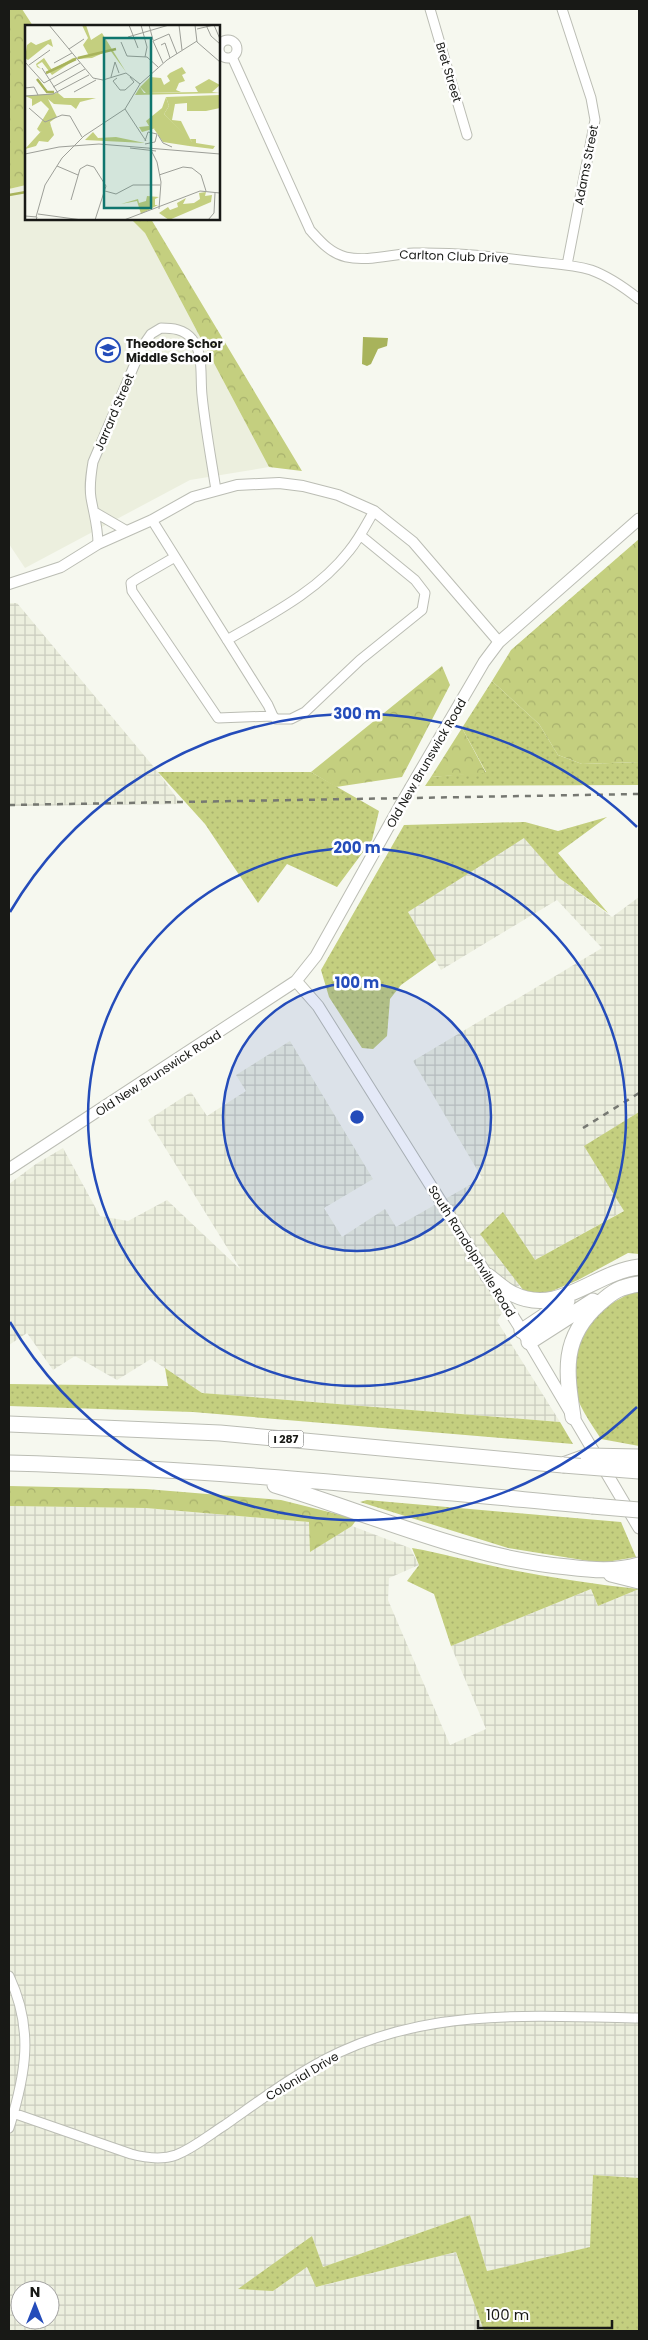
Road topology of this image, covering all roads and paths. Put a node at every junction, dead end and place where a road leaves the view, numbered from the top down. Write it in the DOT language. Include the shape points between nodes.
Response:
graph roads {
  1 [pos="430,9"];
  2 [pos="562,9"];
  3 [pos="232,57"];
  4 [pos="467,135"];
  5 [pos="566,265"];
  6 [pos="639,299"];
  7 [pos="216,490"];
  8 [pos="374,511"];
  9 [pos="96,513"];
  10 [pos="639,519"];
  11 [pos="152,520"];
  12 [pos="127,531"];
  13 [pos="360,535"];
  14 [pos="98,544"];
  15 [pos="176,557"];
  16 [pos="9,584"];
  17 [pos="227,640"];
  18 [pos="499,642"];
  19 [pos="273,716"];
  20 [pos="296,981"];
  21 [pos="9,1169"];
  22 [pos="639,1267"];
  23 [pos="488,1276"];
  24 [pos="639,1284"];
  25 [pos="609,1293"];
  26 [pos="572,1294"];
  27 [pos="526,1337"];
  28 [pos="573,1417"];
  29 [pos="9,1424"];
  30 [pos="639,1457"];
  31 [pos="9,1463"];
  32 [pos="563,1465"];
  33 [pos="639,1472"];
  34 [pos="242,1476"];
  35 [pos="639,1510"];
  36 [pos="639,1528"];
  37 [pos="639,1565"];
  38 [pos="595,1570"];
  39 [pos="639,1580"];
  40 [pos="9,1976"];
  41 [pos="639,2018"];
  42 [pos="13,2113"];
  43 [pos="9,2128"];
  1 -- 4 [label="street, Bret Street"];
  2 -- 5 [label="street, Adams Street" via="595,120"];
  3 -- 5 [label="street, Carlton Club Drive" via="310,230 324,246 353,258 425,253"];
  5 -- 6 [label="street, Carlton Club Drive" via="592,270"];
  7 -- 8 [label="street" via="256,483 295,485 338,495"];
  7 -- 9 [label="street, Jarrard Street" via="196,345 184,332 161,328 151,334 142,347 93,462 90,482"];
  7 -- 11 [label="street" via="193,497"];
  8 -- 13 [label="street"];
  8 -- 18 [label="street" via="413,542"];
  9 -- 12 [label="street"];
  9 -- 14 [label="street, Jarrard Street"];
  10 -- 18 [label="main road, Old New Brunswick Road"];
  11 -- 12 [label="street"];
  11 -- 15 [label="street"];
  12 -- 14 [label="street"];
  13 -- 17 [label="street" via="336,566 312,587"];
  13 -- 19 [label="street" via="415,580 425,593 422,610 360,660 305,712 291,719"];
  14 -- 16 [label="street" via="61,567"];
  15 -- 17 [label="street"];
  15 -- 19 [label="street" via="136,578 131,583 132,591 218,718"];
  17 -- 19 [label="street"];
  18 -- 20 [label="main road, Old New Brunswick Road, bridge" via="411,787 316,956"];
  20 -- 21 [label="main road, Old New Brunswick Road"];
  20 -- 23 [label="main road, South Randolphville Road" via="318,1006"];
  22 -- 26 [label="highway" via="604,1276"];
  23 -- 26 [label="highway" via="511,1294 527,1300 549,1302"];
  23 -- 27 [label="main road, South Randolphville Road"];
  24 -- 25 [label="highway"];
  25 -- 27 [label="highway"];
  25 -- 28 [label="highway" via="580,1324 571,1343 567,1370"];
  26 -- 27 [label="highway"];
  27 -- 28 [label="main road, South Randolphville Road"];
  28 -- 36 [label="main road, South Randolphville Road"];
  29 -- 32 [label="highway, I 287" via="220,1433"];
  30 -- 32 [label="highway, bridge" via="588,1456"];
  31 -- 34 [label="highway"];
  32 -- 33 [label="highway, I 287, bridge"];
  34 -- 35 [label="highway, bridge"];
  34 -- 38 [label="highway" via="338,1504 483,1554 542,1565"];
  37 -- 38 [label="highway"];
  38 -- 39 [label="highway"];
  40 -- 42 [label="street" via="21,2007 26,2034 24,2065"];
  41 -- 42 [label="street, Colonial Drive" via="512,2015 456,2019 405,2028 326,2059 191,2147 166,2157 131,2154"];
  42 -- 43 [label="street"];
}
